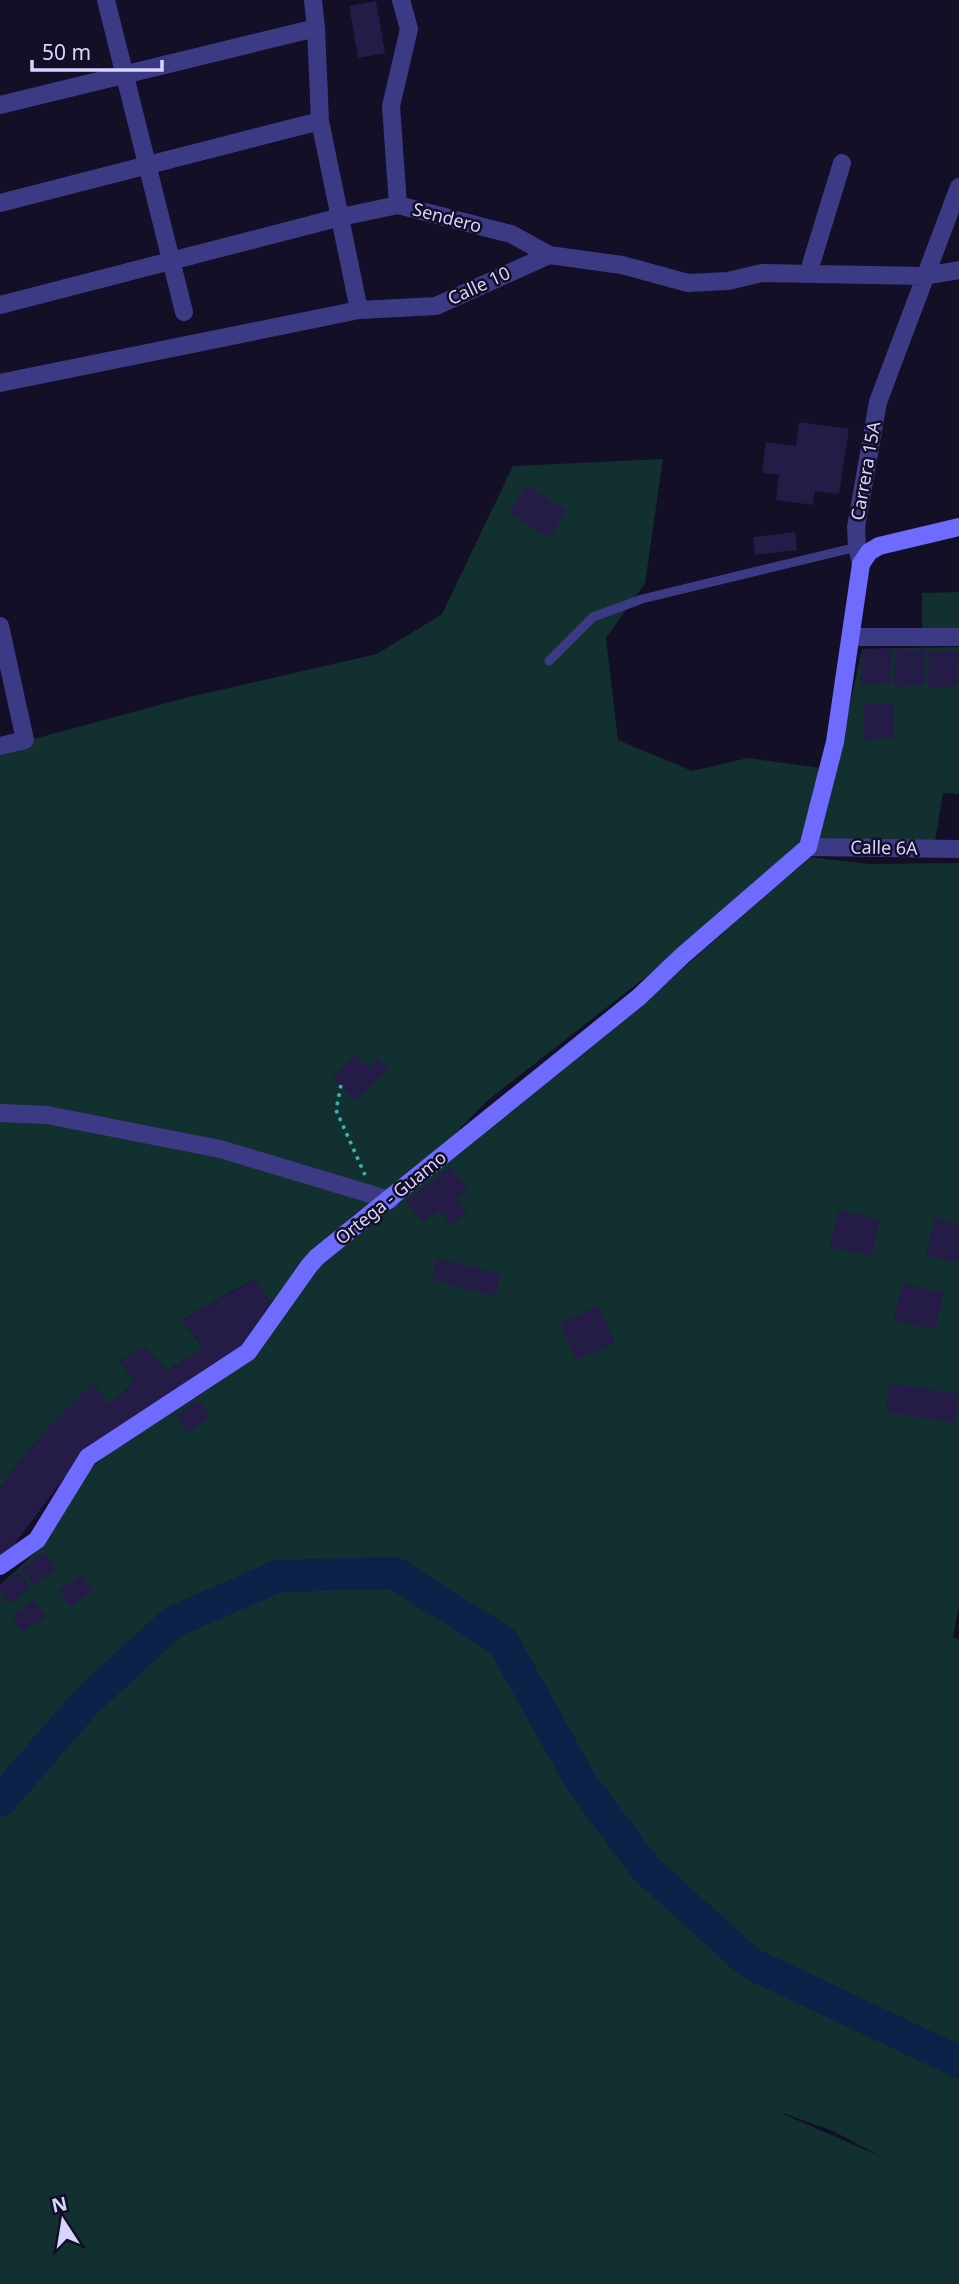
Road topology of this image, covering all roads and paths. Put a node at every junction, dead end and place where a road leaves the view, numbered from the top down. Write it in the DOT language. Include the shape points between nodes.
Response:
graph roads {
  1 [pos="106,0"];
  2 [pos="313,0"];
  3 [pos="401,0"];
  4 [pos="316,28"];
  5 [pos="124,74"];
  6 [pos="0,105"];
  7 [pos="320,121"];
  8 [pos="842,163"];
  9 [pos="148,166"];
  10 [pos="959,187"];
  11 [pos="0,203"];
  12 [pos="398,205"];
  13 [pos="341,217"];
  14 [pos="549,255"];
  15 [pos="172,261"];
  16 [pos="959,270"];
  17 [pos="808,274"];
  18 [pos="925,276"];
  19 [pos="0,305"];
  20 [pos="359,310"];
  21 [pos="184,312"];
  22 [pos="0,383"];
  23 [pos="959,527"];
  24 [pos="859,556"];
  25 [pos="0,626"];
  26 [pos="850,637"];
  27 [pos="959,637"];
  28 [pos="549,661"];
  29 [pos="0,746"];
  30 [pos="808,847"];
  31 [pos="959,849"];
  32 [pos="341,1085"];
  33 [pos="0,1113"];
  34 [pos="382,1197"];
  35 [pos="0,1566"];
  1 -- 5 [label="street"];
  2 -- 4 [label="street"];
  3 -- 12 [label="street" via="409,29 391,106"];
  4 -- 5 [label="street"];
  4 -- 7 [label="street"];
  5 -- 6 [label="street"];
  5 -- 9 [label="street"];
  7 -- 9 [label="street"];
  7 -- 13 [label="street"];
  8 -- 17 [label="street"];
  9 -- 11 [label="street"];
  9 -- 15 [label="street"];
  10 -- 18 [label="street, Carrera 15A"];
  12 -- 13 [label="street, Sendero"];
  12 -- 14 [label="street, Sendero" via="510,234"];
  13 -- 15 [label="street, Sendero"];
  13 -- 20 [label="street"];
  14 -- 17 [label="street" via="622,265 688,283 762,273"];
  14 -- 20 [label="street, Calle 10" via="436,306"];
  15 -- 19 [label="street, Sendero"];
  15 -- 21 [label="street"];
  16 -- 18 [label="street"];
  17 -- 18 [label="street"];
  18 -- 24 [label="street, Carrera 15A" via="878,402 856,527"];
  20 -- 22 [label="street, Calle 10"];
  23 -- 24 [label="street" via="879,546"];
  24 -- 26 [label="street, Carrera 15A"];
  24 -- 28 [label="lane" via="642,599 593,617"];
  25 -- 29 [label="street" via="25,740"];
  26 -- 27 [label="street"];
  26 -- 30 [label="street, Carrera 15A" via="835,742"];
  30 -- 31 [label="street, Calle 6A"];
  30 -- 34 [label="street, Ortega - Guamo" via="639,997"];
  32 -- 34 [label="path" via="336,1110"];
  33 -- 34 [label="street" via="47,1115 220,1149"];
  34 -- 35 [label="street, Ortega - Guamo" via="309,1266 248,1352 88,1457 37,1540"];
}
